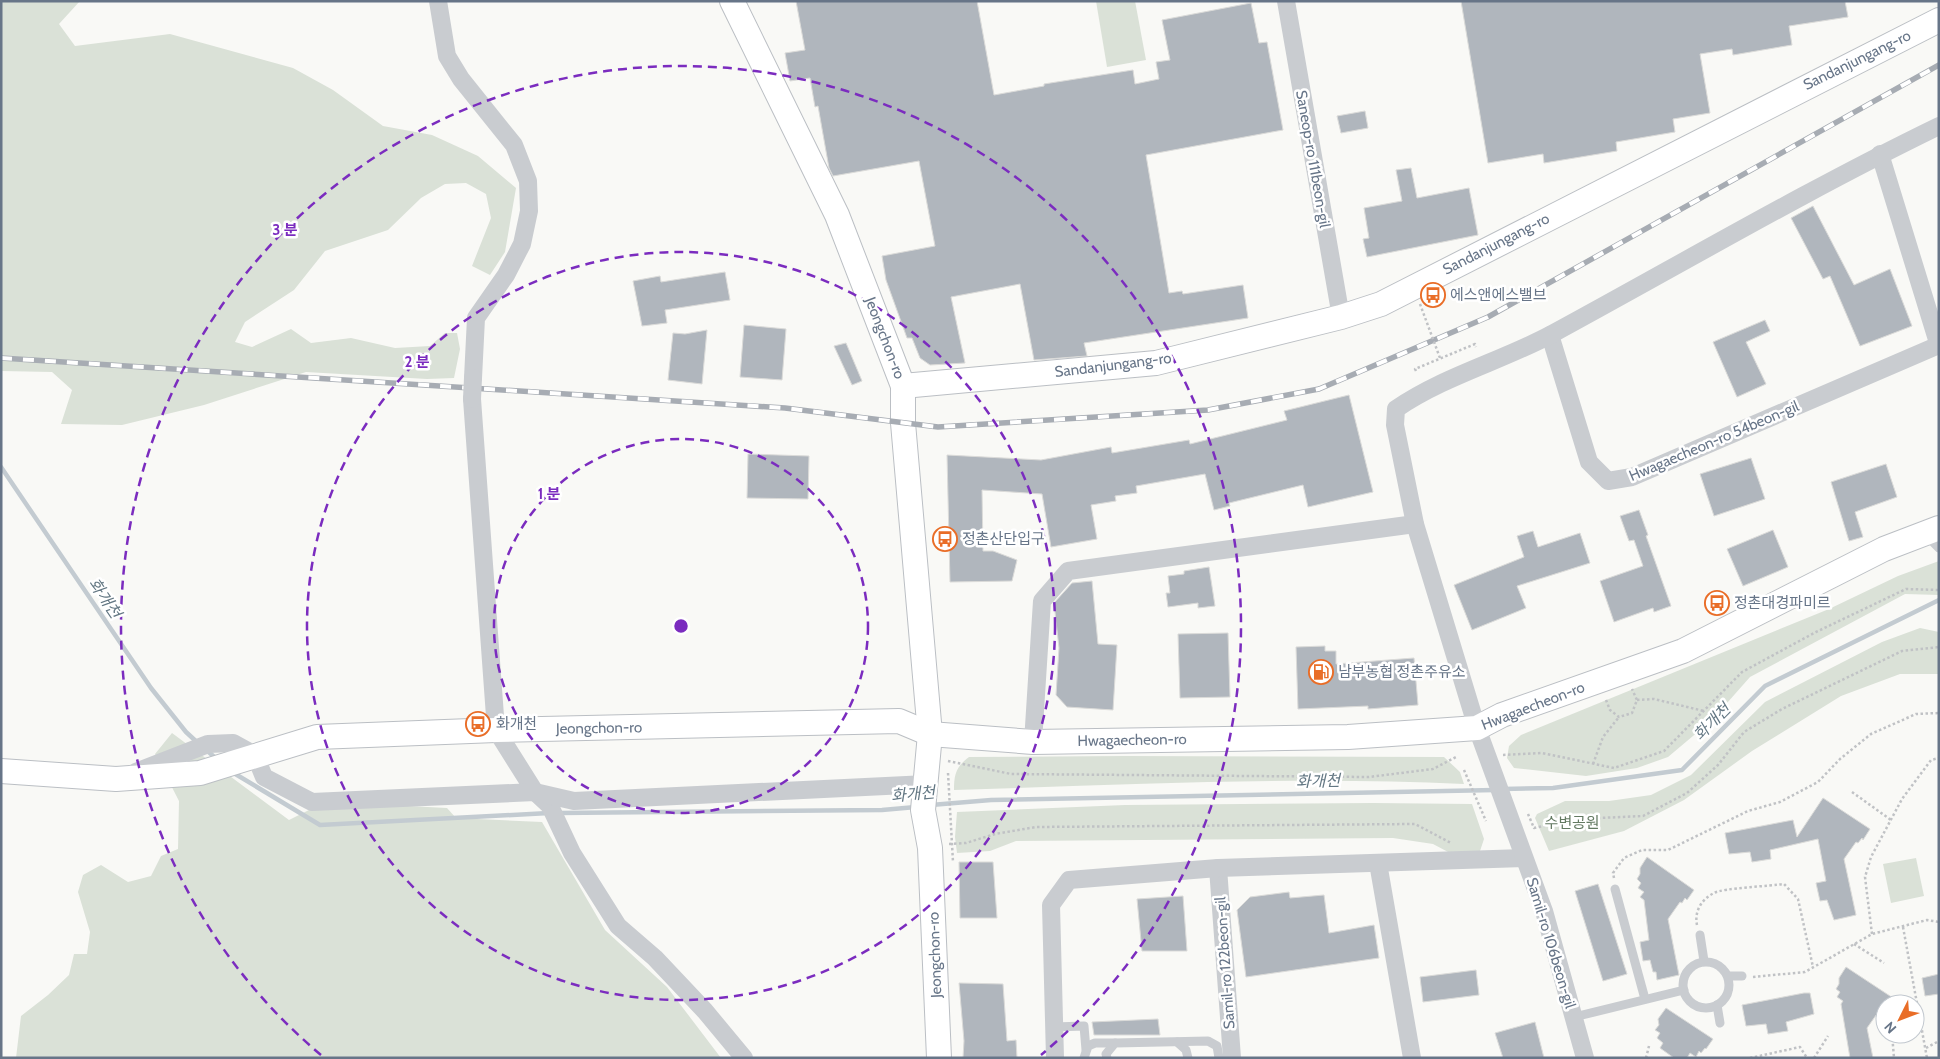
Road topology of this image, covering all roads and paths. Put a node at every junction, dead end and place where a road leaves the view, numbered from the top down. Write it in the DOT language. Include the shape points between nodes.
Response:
graph roads {
  1 [pos="438,1"];
  2 [pos="732,1"];
  3 [pos="1286,1"];
  4 [pos="1939,20"];
  5 [pos="1939,126"];
  6 [pos="1880,154"];
  7 [pos="1420,304"];
  8 [pos="1341,318"];
  9 [pos="1550,335"];
  10 [pos="1939,345"];
  11 [pos="1476,347"];
  12 [pos="1440,358"];
  13 [pos="1416,371"];
  14 [pos="903,386"];
  15 [pos="1415,524"];
  16 [pos="1934,537"];
  17 [pos="1939,590"];
  18 [pos="1939,647"];
  19 [pos="1631,685"];
  20 [pos="1604,696"];
  21 [pos="1637,700"];
  22 [pos="1704,710"];
  23 [pos="1939,713"];
  24 [pos="1619,716"];
  25 [pos="496,730"];
  26 [pos="930,734"];
  27 [pos="1480,736"];
  28 [pos="1033,742"];
  29 [pos="1503,754"];
  30 [pos="1456,757"];
  31 [pos="247,758"];
  32 [pos="1939,758"];
  33 [pos="1593,764"];
  34 [pos="938,766"];
  35 [pos="1464,770"];
  36 [pos="1,772"];
  37 [pos="116,779"];
  38 [pos="535,792"];
  39 [pos="1852,792"];
  40 [pos="925,796"];
  41 [pos="1891,820"];
  42 [pos="1486,821"];
  43 [pos="1532,824"];
  44 [pos="1456,844"];
  45 [pos="941,845"];
  46 [pos="1524,858"];
  47 [pos="953,862"];
  48 [pos="1378,863"];
  49 [pos="1218,868"];
  50 [pos="1615,889"];
  51 [pos="1939,922"];
  52 [pos="1903,927"];
  53 [pos="1872,934"];
  54 [pos="1700,935"];
  55 [pos="1854,944"];
  56 [pos="1704,961"];
  57 [pos="1884,963"];
  58 [pos="1813,967"];
  59 [pos="1728,976"];
  60 [pos="1742,976"];
  61 [pos="1684,990"];
  62 [pos="1645,999"];
  63 [pos="1717,1005"];
  64 [pos="1574,1017"];
  65 [pos="1720,1023"];
  66 [pos="1054,1027"];
  67 [pos="1828,1036"];
  68 [pos="1200,1041"];
  69 [pos="1939,1041"];
  70 [pos="1177,1042"];
  71 [pos="1115,1043"];
  72 [pos="1893,1044"];
  73 [pos="1649,1046"];
  74 [pos="1926,1048"];
  75 [pos="1085,1054"];
  76 [pos="1188,1057"];
  77 [pos="744,1058"];
  78 [pos="939,1058"];
  79 [pos="1055,1058"];
  80 [pos="1107,1058"];
  81 [pos="1218,1058"];
  82 [pos="1232,1058"];
  83 [pos="1412,1058"];
  84 [pos="1585,1058"];
  85 [pos="1646,1058"];
  86 [pos="1750,1058"];
  87 [pos="1807,1058"];
  88 [pos="1814,1058"];
  89 [pos="1894,1058"];
  90 [pos="1927,1058"];
  1 -- 25 [label="street, bridge" via="447,56 461,79 514,145 528,181 529,211 522,244 476,318 472,399"];
  2 -- 14 [label="main road, Jeongchon-ro" via="837,215"];
  3 -- 8 [label="street, Saneop-ro 111beon-gil"];
  4 -- 8 [label="main road, Sandanjungang-ro" via="1381,304"];
  5 -- 6 [label="street"];
  6 -- 9 [label="street"];
  6 -- 10 [label="street"];
  7 -- 12 [label="path, bridge"];
  8 -- 14 [label="main road, Sandanjungang-ro" via="1156,363"];
  9 -- 10 [label="street, Hwagaecheon-ro 54beon-gil" via="1589,462 1608,481 1632,477"];
  9 -- 15 [label="street" via="1417,395 1396,410 1395,426"];
  11 -- 12 [label="path" via="1475,344"];
  12 -- 13 [label="path"];
  14 -- 26 [label="main road, Jeongchon-ro" via="904,432"];
  15 -- 27 [label="street"];
  15 -- 28 [label="street" via="1068,571 1042,601"];
  16 -- 27 [label="main road, Hwagaecheon-ro" via="1884,549 1683,651 1502,715"];
  17 -- 22 [label="path" via="1906,589 1816,632 1742,672"];
  18 -- 43 [label="path" via="1902,650 1782,709 1744,732 1718,764 1687,794 1642,816 1578,819 1534,828"];
  19 -- 21 [label="path"];
  20 -- 24 [label="path" via="1610,710"];
  21 -- 22 [label="path" via="1654,699"];
  21 -- 24 [label="path" via="1632,713"];
  22 -- 33 [label="path" via="1664,751 1614,768"];
  23 -- 50 [label="path" via="1916,714 1871,734 1818,782 1780,802 1748,811 1668,850 1642,850 1624,858 1613,873"];
  24 -- 33 [label="path" via="1603,737"];
  25 -- 26 [label="main road, Jeongchon-ro" via="899,721"];
  25 -- 31 [label="main road, Jeongchon-ro" via="317,737"];
  25 -- 38 [label="street"];
  26 -- 28 [label="main road, Hwagaecheon-ro"];
  26 -- 34 [label="main road, Jeongchon-ro"];
  27 -- 28 [label="main road, Hwagaecheon-ro"];
  27 -- 46 [label="street, Samil-ro 106beon-gil"];
  29 -- 33 [label="path" via="1542,753"];
  30 -- 34 [label="path" via="1433,769 1369,777 1011,774 954,761"];
  31 -- 37 [label="main road, Jeongchon-ro" via="200,773"];
  31 -- 37 [label="street" via="234,744 208,744"];
  31 -- 38 [label="street" via="264,777 312,802"];
  32 -- 41 [label="path" via="1931,760"];
  34 -- 40 [label="main road, Jeongchon-ro"];
  34 -- 45 [label="path" via="950,834"];
  35 -- 42 [label="path"];
  36 -- 37 [label="main road, Jeongchon-ro"];
  38 -- 40 [label="street" via="574,802"];
  38 -- 77 [label="street" via="550,806 572,853 618,926 674,978"];
  39 -- 41 [label="path"];
  40 -- 45 [label="main road, Jeongchon-ro"];
  41 -- 53 [label="path" via="1871,857 1865,877"];
  44 -- 45 [label="path" via="1446,842 1415,824 1036,827 966,843"];
  45 -- 47 [label="path"];
  45 -- 78 [label="main road, Jeongchon-ro"];
  46 -- 48 [label="street"];
  46 -- 64 [label="street, Samil-ro 106beon-gil" via="1544,911"];
  48 -- 49 [label="street"];
  48 -- 83 [label="street"];
  49 -- 66 [label="street" via="1069,880 1051,905"];
  49 -- 82 [label="street, Samil-ro 122beon-gil"];
  50 -- 62 [label="lane"];
  51 -- 52 [label="path" via="1927,920"];
  52 -- 53 [label="path"];
  52 -- 74 [label="path"];
  53 -- 55 [label="path"];
  54 -- 56 [label="lane"];
  54 -- 58 [label="path" via="1696,919 1698,907 1714,892 1784,884 1798,898"];
  55 -- 57 [label="path"];
  55 -- 58 [label="path"];
  56 -- 59 [label="lane" via="1719,965"];
  56 -- 61 [label="lane" via="1690,968 1683,982"];
  58 -- 60 [label="path" via="1805,972 1766,977"];
  59 -- 60 [label="lane"];
  59 -- 63 [label="lane" via="1727,996"];
  61 -- 62 [label="lane"];
  61 -- 63 [label="lane" via="1686,997 1697,1006 1710,1008"];
  62 -- 64 [label="lane"];
  63 -- 65 [label="lane"];
  64 -- 84 [label="street, Samil-ro 106beon-gil"];
  66 -- 75 [label="lane" via="1084,1026"];
  66 -- 79 [label="street"];
  67 -- 88 [label="path"];
  68 -- 70 [label="lane"];
  68 -- 76 [label="lane"];
  68 -- 81 [label="lane" via="1217,1046"];
  69 -- 74 [label="path"];
  70 -- 71 [label="lane"];
  70 -- 76 [label="lane" via="1186,1050"];
  71 -- 75 [label="lane" via="1095,1043 1088,1046"];
  71 -- 80 [label="lane" via="1106,1054"];
  72 -- 89 [label="path"];
  73 -- 85 [label="path"];
  74 -- 90 [label="path"];
  86 -- 87 [label="path" via="1800,1047"];
}
